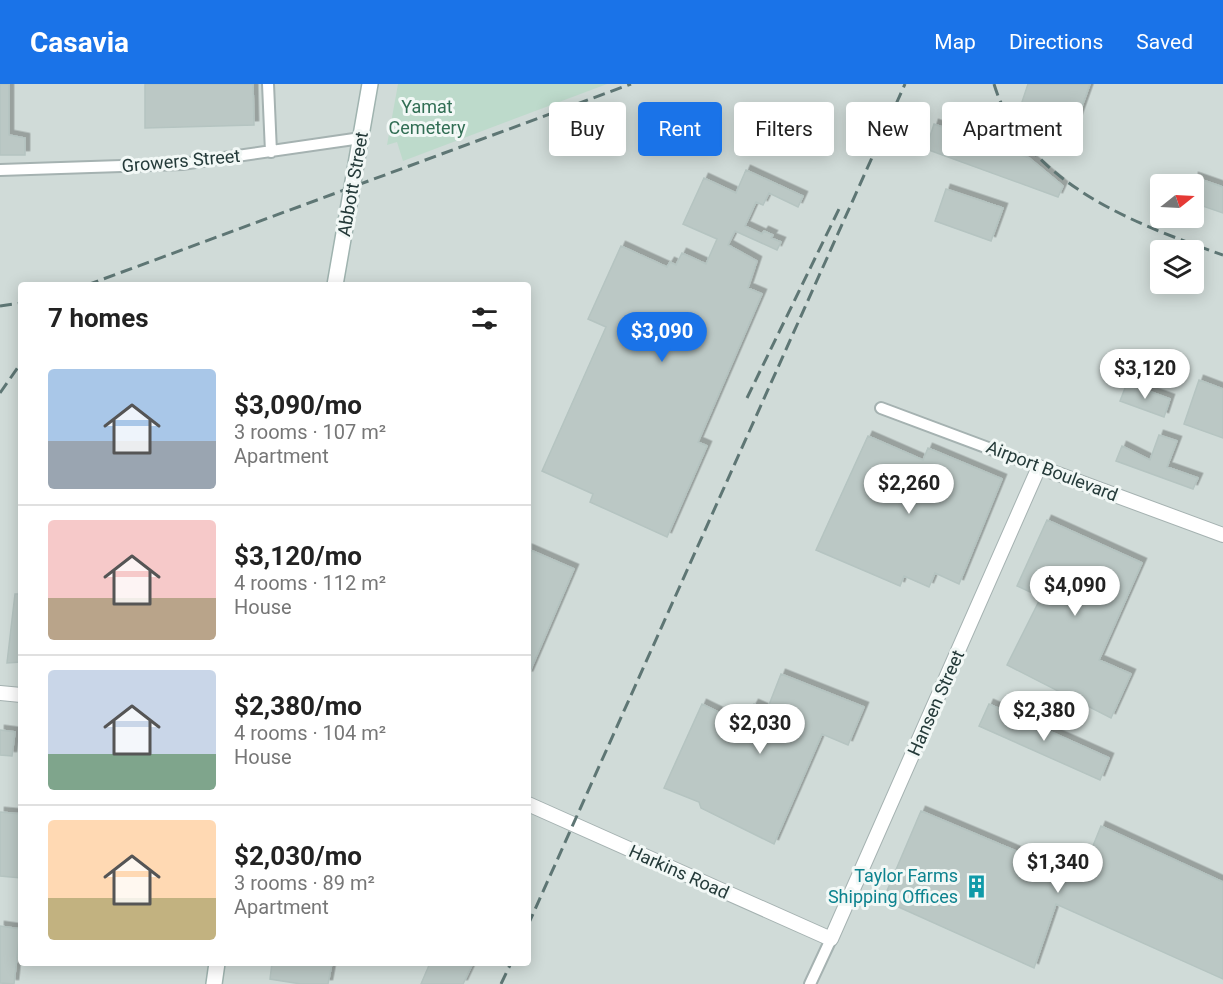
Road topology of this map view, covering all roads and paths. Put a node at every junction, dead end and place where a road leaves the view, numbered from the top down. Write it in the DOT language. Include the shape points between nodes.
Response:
graph roads {
  1 [pos="268,84"];
  2 [pos="370,84"];
  3 [pos="361,138"];
  4 [pos="271,152"];
  5 [pos="0,170"];
  6 [pos="336,282"];
  7 [pos="881,408"];
  8 [pos="1039,467"];
  9 [pos="1223,535"];
  10 [pos="0,693"];
  11 [pos="18,695"];
  12 [pos="531,805"];
  13 [pos="831,939"];
  14 [pos="217,966"];
  15 [pos="214,984"];
  16 [pos="810,984"];
  1 -- 4 [label="street"];
  2 -- 3 [label="main road, Abbott Street"];
  3 -- 4 [label="street, Growers Street"];
  3 -- 6 [label="main road, Abbott Street"];
  4 -- 5 [label="street, Growers Street" via="182,164"];
  7 -- 8 [label="street, Airport Boulevard"];
  8 -- 9 [label="street, Airport Boulevard"];
  8 -- 13 [label="street, Hansen Street"];
  10 -- 11 [label="street"];
  12 -- 13 [label="street, Harkins Road"];
  13 -- 16 [label="street"];
  14 -- 15 [label="main road"];
}
